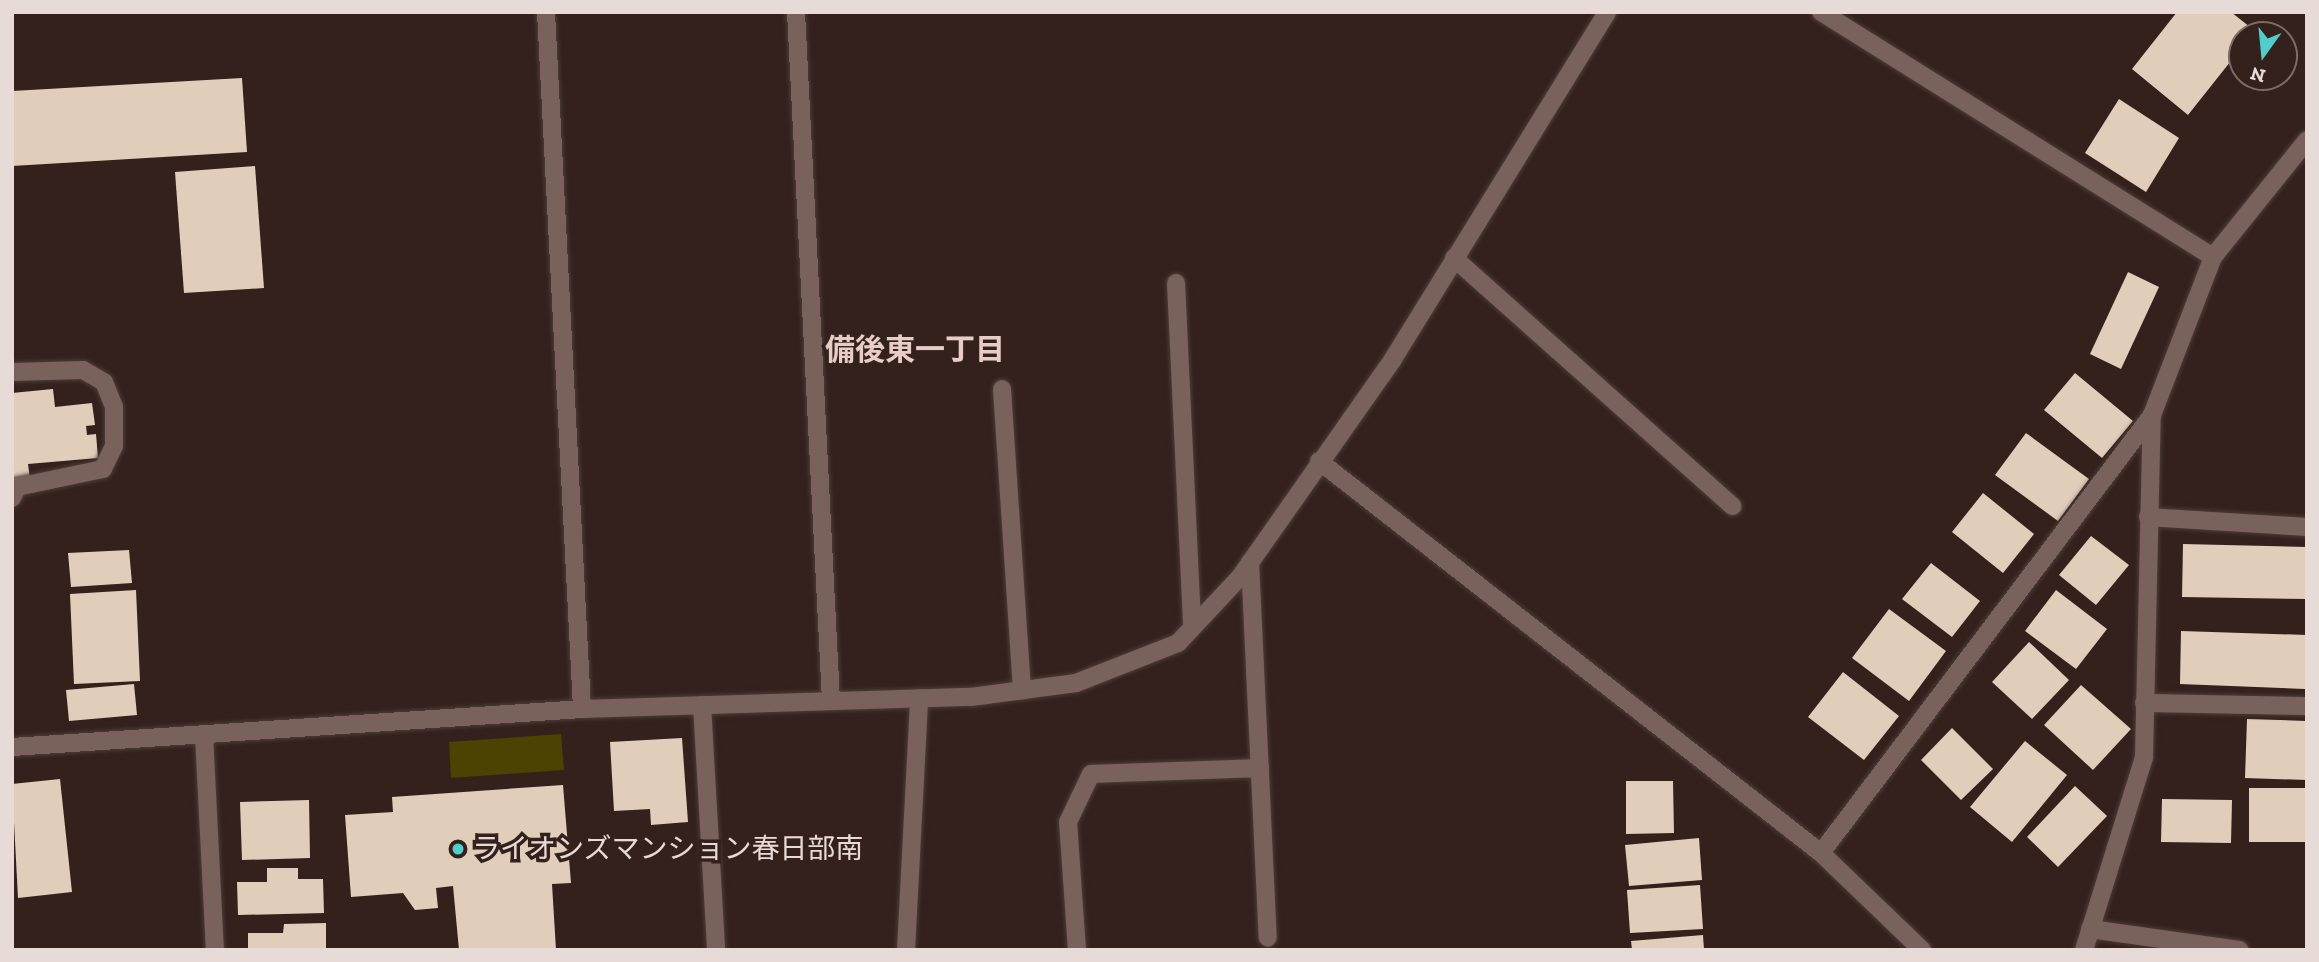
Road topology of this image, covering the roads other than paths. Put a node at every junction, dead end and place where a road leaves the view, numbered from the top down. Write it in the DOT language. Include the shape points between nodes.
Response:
graph roads {
  1 [pos="546,12"];
  2 [pos="796,12"];
  3 [pos="1607,12"];
  4 [pos="1821,12"];
  5 [pos="2307,141"];
  6 [pos="2213,257"];
  7 [pos="1454,258"];
  8 [pos="1176,283"];
  9 [pos="12,372"];
  10 [pos="1002,389"];
  11 [pos="2152,415"];
  12 [pos="1319,461"];
  13 [pos="12,498"];
  14 [pos="1732,506"];
  15 [pos="2148,517"];
  16 [pos="2307,527"];
  17 [pos="1250,562"];
  18 [pos="1192,627"];
  19 [pos="1022,690"];
  20 [pos="919,698"];
  21 [pos="831,701"];
  22 [pos="2144,703"];
  23 [pos="702,705"];
  24 [pos="2307,706"];
  25 [pos="582,709"];
  26 [pos="204,735"];
  27 [pos="12,747"];
  28 [pos="1260,768"];
  29 [pos="1821,853"];
  30 [pos="2090,929"];
  31 [pos="1268,938"];
  32 [pos="215,950"];
  33 [pos="716,950"];
  34 [pos="906,950"];
  35 [pos="1077,950"];
  36 [pos="1922,950"];
  37 [pos="2084,950"];
  38 [pos="2240,950"];
  1 -- 25 [label="street"];
  2 -- 21 [label="street"];
  3 -- 7 [label="street"];
  4 -- 6 [label="street"];
  5 -- 6 [label="street"];
  6 -- 11 [label="street"];
  7 -- 12 [label="street" via="1393,359"];
  7 -- 14 [label="street"];
  8 -- 18 [label="street"];
  9 -- 13 [label="street" via="83,370 104,382 114,407 114,446 103,470 17,486"];
  10 -- 19 [label="street"];
  11 -- 15 [label="street"];
  11 -- 29 [label="street"];
  12 -- 17 [label="street"];
  12 -- 29 [label="street"];
  15 -- 16 [label="street"];
  15 -- 22 [label="street"];
  17 -- 18 [label="street"];
  17 -- 28 [label="street"];
  18 -- 19 [label="street" via="1178,643 1076,683"];
  19 -- 20 [label="street"];
  20 -- 21 [label="street"];
  20 -- 34 [label="street"];
  21 -- 23 [label="street"];
  22 -- 24 [label="street"];
  22 -- 30 [label="street" via="2144,757"];
  23 -- 25 [label="street"];
  23 -- 33 [label="street"];
  25 -- 26 [label="street"];
  26 -- 27 [label="street"];
  26 -- 32 [label="street"];
  28 -- 31 [label="street"];
  28 -- 35 [label="street" via="1091,774 1068,822"];
  29 -- 36 [label="street"];
  30 -- 37 [label="street"];
  30 -- 38 [label="street"];
}
